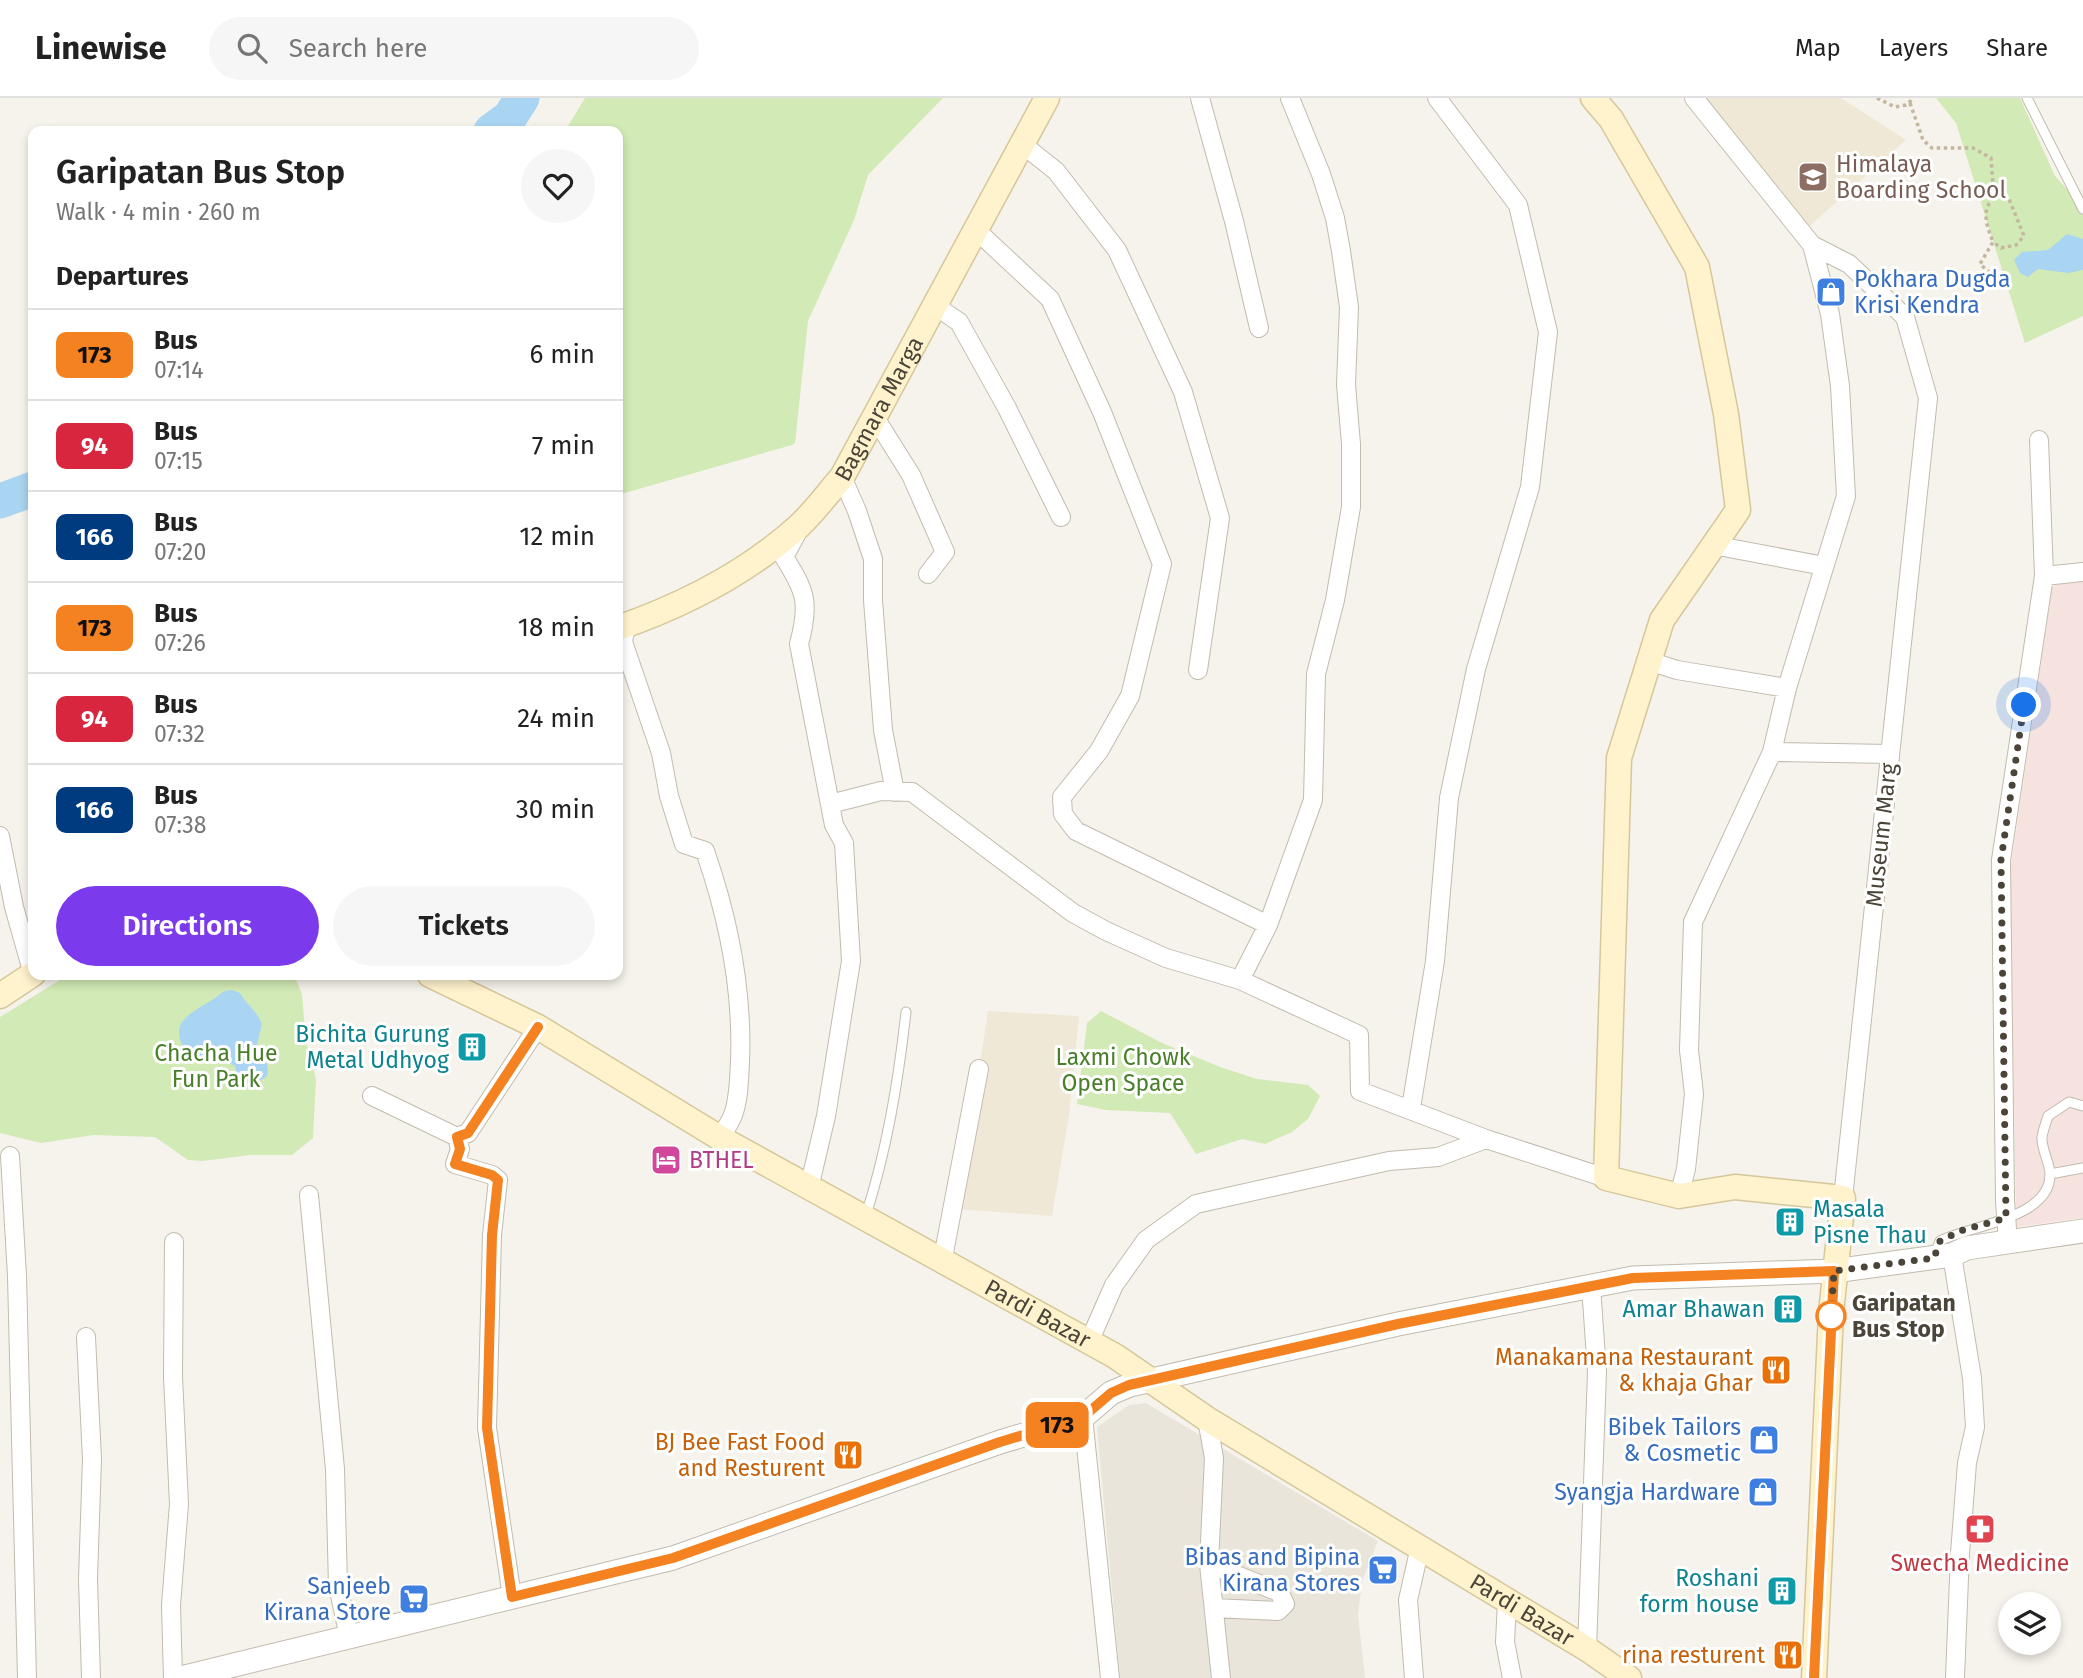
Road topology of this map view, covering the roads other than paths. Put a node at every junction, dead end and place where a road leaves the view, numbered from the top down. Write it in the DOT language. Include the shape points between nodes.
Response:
graph roads {
  1 [pos="1047,98"];
  2 [pos="1200,98"];
  3 [pos="1290,98"];
  4 [pos="1437,98"];
  5 [pos="1593,98"];
  6 [pos="1694,98"];
  7 [pos="2027,98"];
  8 [pos="1022,144"];
  9 [pos="2083,209"];
  10 [pos="975,229"];
  11 [pos="1812,244"];
  12 [pos="934,305"];
  13 [pos="1259,328"];
  14 [pos="874,416"];
  15 [pos="2039,440"];
  16 [pos="842,477"];
  17 [pos="1061,517"];
  18 [pos="802,524"];
  19 [pos="1713,545"];
  20 [pos="1824,566"];
  21 [pos="2083,572"];
  22 [pos="928,574"];
  23 [pos="2044,576"];
  24 [pos="623,626"];
  25 [pos="623,642"];
  26 [pos="1649,661"];
  27 [pos="1198,670"];
  28 [pos="1787,688"];
  29 [pos="1772,752"];
  30 [pos="1890,754"];
  31 [pos="895,792"];
  32 [pos="830,804"];
  33 [pos="0,836"];
  34 [pos="1268,925"];
  35 [pos="28,956"];
  36 [pos="28,977"];
  37 [pos="440,980"];
  38 [pos="1240,980"];
  39 [pos="0,996"];
  40 [pos="906,1012"];
  41 [pos="538,1027"];
  42 [pos="979,1069"];
  43 [pos="372,1097"];
  44 [pos="2083,1105"];
  45 [pos="1411,1108"];
  46 [pos="457,1137"];
  47 [pos="720,1138"];
  48 [pos="1486,1139"];
  49 [pos="10,1156"];
  50 [pos="2083,1168"];
  51 [pos="2050,1174"];
  52 [pos="1606,1178"];
  53 [pos="809,1188"];
  54 [pos="309,1195"];
  55 [pos="1679,1196"];
  56 [pos="1843,1198"];
  57 [pos="2006,1218"];
  58 [pos="865,1219"];
  59 [pos="2083,1231"];
  60 [pos="174,1242"];
  61 [pos="2008,1243"];
  62 [pos="1943,1257"];
  63 [pos="942,1263"];
  64 [pos="1834,1271"];
  65 [pos="1591,1286"];
  66 [pos="86,1337"];
  67 [pos="1089,1342"];
  68 [pos="1149,1380"];
  69 [pos="1083,1417"];
  70 [pos="1207,1419"];
  71 [pos="1420,1547"];
  72 [pos="1209,1564"];
  73 [pos="512,1597"];
  74 [pos="1507,1602"];
  75 [pos="1214,1608"];
  76 [pos="349,1637"];
  77 [pos="1587,1648"];
  78 [pos="27,1678"];
  79 [pos="91,1678"];
  80 [pos="173,1678"];
  81 [pos="181,1678"];
  82 [pos="1110,1678"];
  83 [pos="1221,1678"];
  84 [pos="1414,1678"];
  85 [pos="1512,1678"];
  86 [pos="1629,1678"];
  87 [pos="1814,1678"];
  88 [pos="1955,1678"];
  1 -- 8 [label="main road, Bagmara Marga"];
  2 -- 13 [label="street"];
  3 -- 34 [label="street" via="1321,174 1341,251 1349,307 1346,384 1351,507 1316,674 1313,800"];
  4 -- 45 [label="street" via="1518,205 1548,332 1531,487 1476,669 1449,798 1435,961"];
  5 -- 19 [label="main road" via="1611,119 1697,267 1726,414 1738,510"];
  6 -- 11 [label="street"];
  7 -- 9 [label="lane"];
  8 -- 10 [label="main road, Bagmara Marga"];
  8 -- 27 [label="street" via="1056,171 1117,250 1183,392 1220,518"];
  10 -- 12 [label="main road, Bagmara Marga"];
  10 -- 34 [label="street" via="1050,299 1102,412 1161,564 1130,696 1099,751 1062,797 1063,814 1076,831"];
  11 -- 20 [label="street" via="1830,314 1840,386 1846,496"];
  11 -- 30 [label="street, Museum Marg" via="1849,264 1905,317 1928,398"];
  12 -- 14 [label="main road, Bagmara Marga"];
  12 -- 17 [label="street" via="959,322"];
  14 -- 16 [label="main road, Bagmara Marga"];
  14 -- 22 [label="street" via="911,475 945,552"];
  15 -- 23 [label="street"];
  16 -- 18 [label="main road, Bagmara Marga"];
  16 -- 31 [label="street" via="873,559 883,730"];
  18 -- 24 [label="main road, Bagmara Marga" via="724,582"];
  18 -- 32 [label="street" via="784,557 803,587 806,619 799,644"];
  19 -- 20 [label="street"];
  19 -- 26 [label="main road" via="1662,620"];
  20 -- 28 [label="street"];
  21 -- 23 [label="street"];
  23 -- 57 [label="street" via="2001,860"];
  25 -- 47 [label="street" via="661,753 684,844 705,851 720,893 737,974 739,1082 733,1116"];
  26 -- 28 [label="street"];
  26 -- 52 [label="main road" via="1619,758"];
  28 -- 29 [label="street"];
  29 -- 30 [label="street"];
  29 -- 55 [label="street" via="1693,922 1689,1051 1694,1094"];
  30 -- 56 [label="street, Museum Marg"];
  31 -- 32 [label="street" via="881,791"];
  31 -- 38 [label="street" via="912,792 1073,912 1106,931 1166,958"];
  32 -- 53 [label="street" via="844,844 851,961"];
  33 -- 35 [label="street"];
  34 -- 38 [label="street"];
  36 -- 39 [label="main road"];
  37 -- 41 [label="main road, Pardi Bazar"];
  38 -- 45 [label="street" via="1359,1035 1360,1091"];
  40 -- 58 [label="lane" via="897,1093"];
  41 -- 46 [label="street" via="468,1133"];
  41 -- 47 [label="main road, Pardi Bazar"];
  42 -- 63 [label="street"];
  43 -- 46 [label="street"];
  44 -- 51 [label="lane" via="2069,1102 2048,1116 2042,1139"];
  45 -- 48 [label="street"];
  46 -- 73 [label="street" via="460,1149 455,1164 498,1180 492,1235 487,1428"];
  47 -- 53 [label="main road, Pardi Bazar"];
  48 -- 52 [label="street"];
  48 -- 67 [label="street" via="1438,1157 1389,1161 1196,1204 1146,1240 1114,1285"];
  49 -- 78 [label="street" via="18,1276"];
  50 -- 51 [label="lane"];
  51 -- 57 [label="lane" via="2047,1193 2032,1208"];
  52 -- 55 [label="main road"];
  53 -- 58 [label="main road, Pardi Bazar"];
  54 -- 76 [label="street" via="335,1469 338,1586"];
  55 -- 56 [label="main road" via="1735,1187"];
  56 -- 64 [label="main road"];
  57 -- 61 [label="street"];
  57 -- 62 [label="lane" via="1940,1241"];
  58 -- 63 [label="main road, Pardi Bazar"];
  59 -- 61 [label="street"];
  60 -- 80 [label="street" via="173,1377 179,1504 171,1605"];
  61 -- 62 [label="street" via="1967,1248"];
  62 -- 64 [label="street"];
  62 -- 88 [label="street" via="1972,1378 1975,1427 1967,1463"];
  63 -- 67 [label="main road, Pardi Bazar"];
  64 -- 65 [label="street" via="1633,1278"];
  64 -- 87 [label="main road"];
  65 -- 68 [label="street"];
  65 -- 77 [label="street" via="1597,1372"];
  66 -- 79 [label="street" via="92,1459"];
  67 -- 68 [label="main road, Pardi Bazar"];
  68 -- 69 [label="street" via="1111,1393"];
  68 -- 70 [label="main road, Pardi Bazar"];
  69 -- 73 [label="street" via="673,1558"];
  69 -- 82 [label="street"];
  70 -- 71 [label="main road, Pardi Bazar"];
  70 -- 72 [label="street" via="1214,1458"];
  71 -- 74 [label="main road, Pardi Bazar"];
  71 -- 84 [label="street" via="1408,1600"];
  72 -- 75 [label="street"];
  72 -- 75 [label="street" via="1279,1592 1285,1604 1279,1611"];
  73 -- 76 [label="street"];
  74 -- 77 [label="main road, Pardi Bazar"];
  74 -- 85 [label="street" via="1504,1642"];
  75 -- 83 [label="street"];
  76 -- 81 [label="street"];
  77 -- 86 [label="main road, Pardi Bazar"];
}
